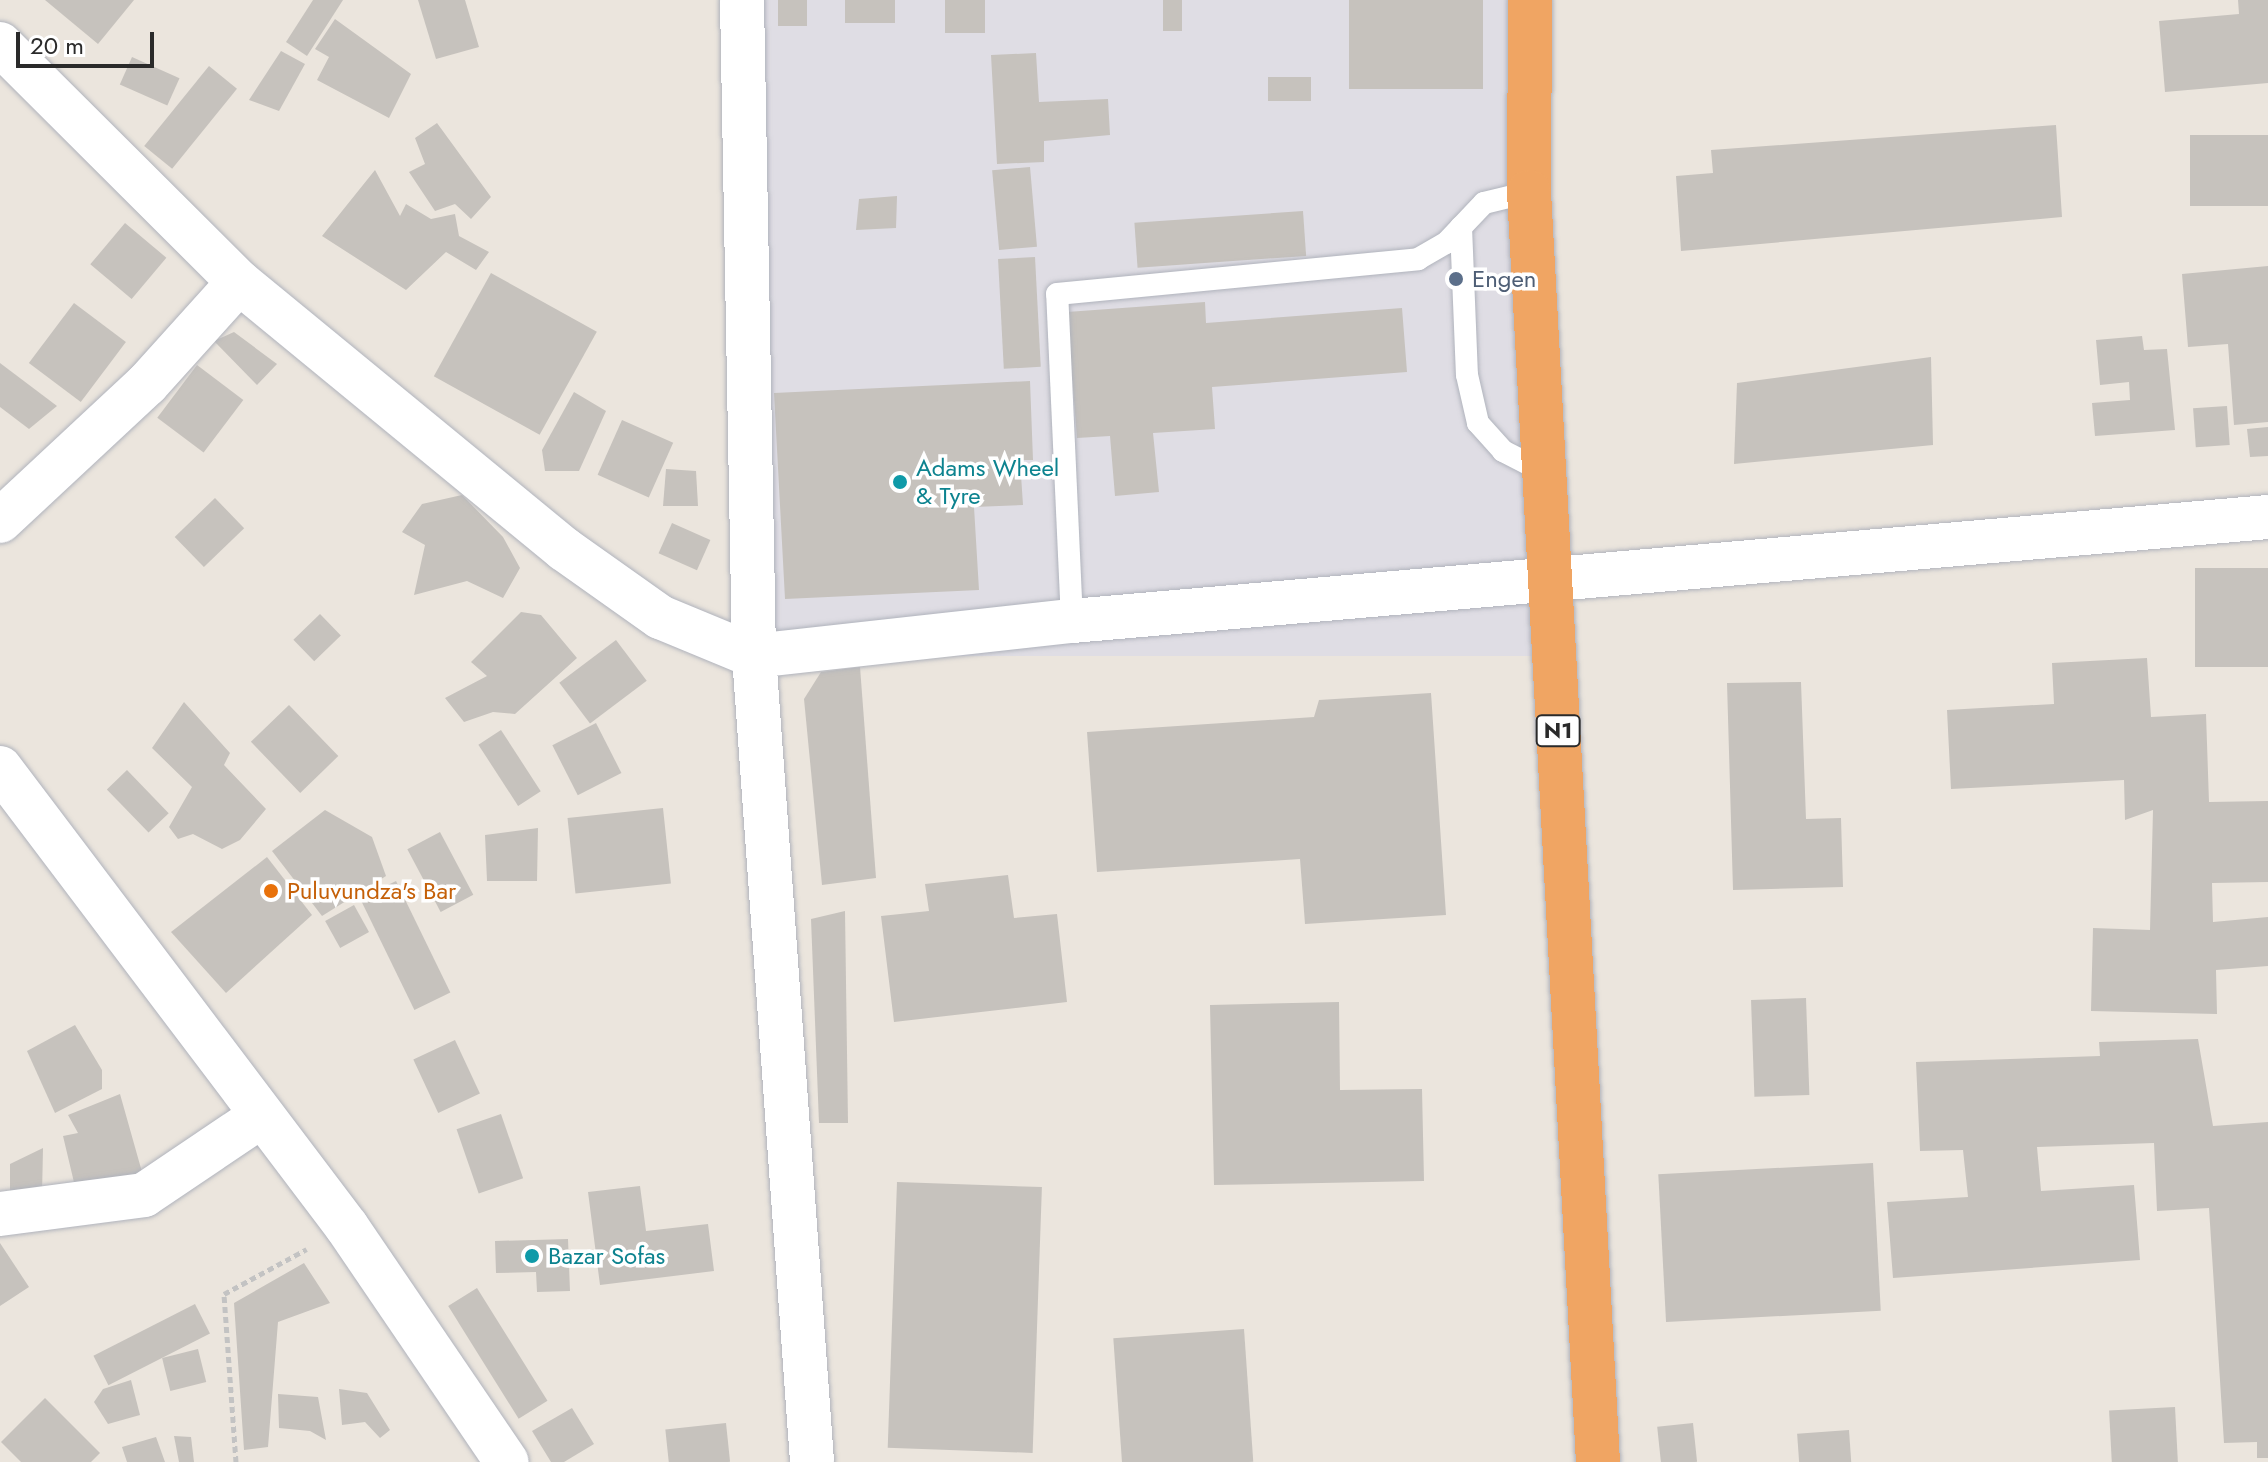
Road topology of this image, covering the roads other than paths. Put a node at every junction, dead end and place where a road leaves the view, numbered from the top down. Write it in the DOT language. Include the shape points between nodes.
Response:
graph roads {
  1 [pos="742,0"];
  2 [pos="1530,0"];
  3 [pos="0,44"];
  4 [pos="1529,192"];
  5 [pos="1461,227"];
  6 [pos="239,282"];
  7 [pos="1544,472"];
  8 [pos="2268,517"];
  9 [pos="0,521"];
  10 [pos="1550,580"];
  11 [pos="1072,621"];
  12 [pos="754,656"];
  13 [pos="0,768"];
  14 [pos="261,1116"];
  15 [pos="0,1214"];
  16 [pos="507,1462"];
  17 [pos="812,1462"];
  18 [pos="1598,1462"];
  1 -- 12 [label="street"];
  2 -- 4 [label="highway, N1"];
  3 -- 6 [label="street"];
  4 -- 5 [label="lane" via="1484,203"];
  4 -- 7 [label="highway, N1"];
  5 -- 7 [label="lane" via="1467,375 1478,423 1503,451"];
  5 -- 11 [label="lane" via="1418,259 1395,264 1057,294"];
  6 -- 9 [label="street" via="147,384"];
  6 -- 12 [label="street" via="564,549 660,617"];
  7 -- 10 [label="highway, N1"];
  8 -- 10 [label="street"];
  10 -- 11 [label="street"];
  10 -- 18 [label="highway, N1"];
  11 -- 12 [label="street"];
  12 -- 17 [label="street"];
  13 -- 14 [label="street"];
  14 -- 15 [label="street" via="144,1195"];
  14 -- 16 [label="street" via="347,1227"];
}
